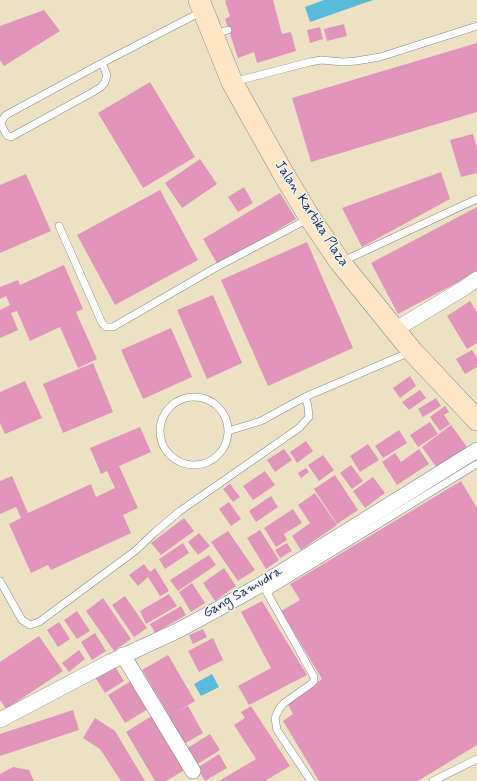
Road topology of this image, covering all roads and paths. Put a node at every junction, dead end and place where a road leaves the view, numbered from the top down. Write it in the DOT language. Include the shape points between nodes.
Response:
graph roads {
  1 [pos="202,5"];
  2 [pos="477,26"];
  3 [pos="102,63"];
  4 [pos="232,82"];
  5 [pos="477,199"];
  6 [pos="310,218"];
  7 [pos="59,226"];
  8 [pos="340,262"];
  9 [pos="477,279"];
  10 [pos="396,329"];
  11 [pos="412,351"];
  12 [pos="305,397"];
  13 [pos="477,420"];
  14 [pos="228,431"];
  15 [pos="477,461"];
  16 [pos="0,582"];
  17 [pos="264,588"];
  18 [pos="123,655"];
  19 [pos="0,720"];
  20 [pos="477,759"];
  21 [pos="193,771"];
  22 [pos="311,781"];
  23 [pos="433,781"];
  1 -- 3 [label="lane"];
  1 -- 4 [label="main road, Jalan Kartika Plaza" via="221,32"];
  2 -- 4 [label="lane" via="380,58 343,62 321,60"];
  3 -- 3 [label="lane" via="107,75 101,87 11,137 6,134 1,124 6,115"];
  4 -- 6 [label="main road, Jalan Kartika Plaza"];
  5 -- 8 [label="lane"];
  6 -- 7 [label="lane" via="215,268 113,327 106,327 102,323"];
  6 -- 8 [label="main road, Jalan Kartika Plaza"];
  8 -- 10 [label="main road, Jalan Kartika Plaza"];
  9 -- 10 [label="street"];
  10 -- 11 [label="main road, Jalan Kartika Plaza"];
  11 -- 12 [label="lane"];
  11 -- 13 [label="main road, Jalan Kartika Plaza"];
  12 -- 14 [label="lane" via="261,421"];
  12 -- 16 [label="lane" via="309,417 305,423 180,511 135,551 39,622 30,625 22,620"];
  14 -- 14 [label="lane" via="224,448 218,456 193,465 184,464 169,455 162,443 160,430 164,415 172,406 193,397 211,401 218,407 224,414"];
  15 -- 17 [label="street, Gang Samudra"];
  17 -- 18 [label="street, Gang Samudra"];
  17 -- 22 [label="lane" via="314,677 311,684 284,703 275,718 277,730"];
  18 -- 19 [label="street, Gang Samudra"];
  18 -- 21 [label="street"];
  20 -- 23 [label="lane"];
}
